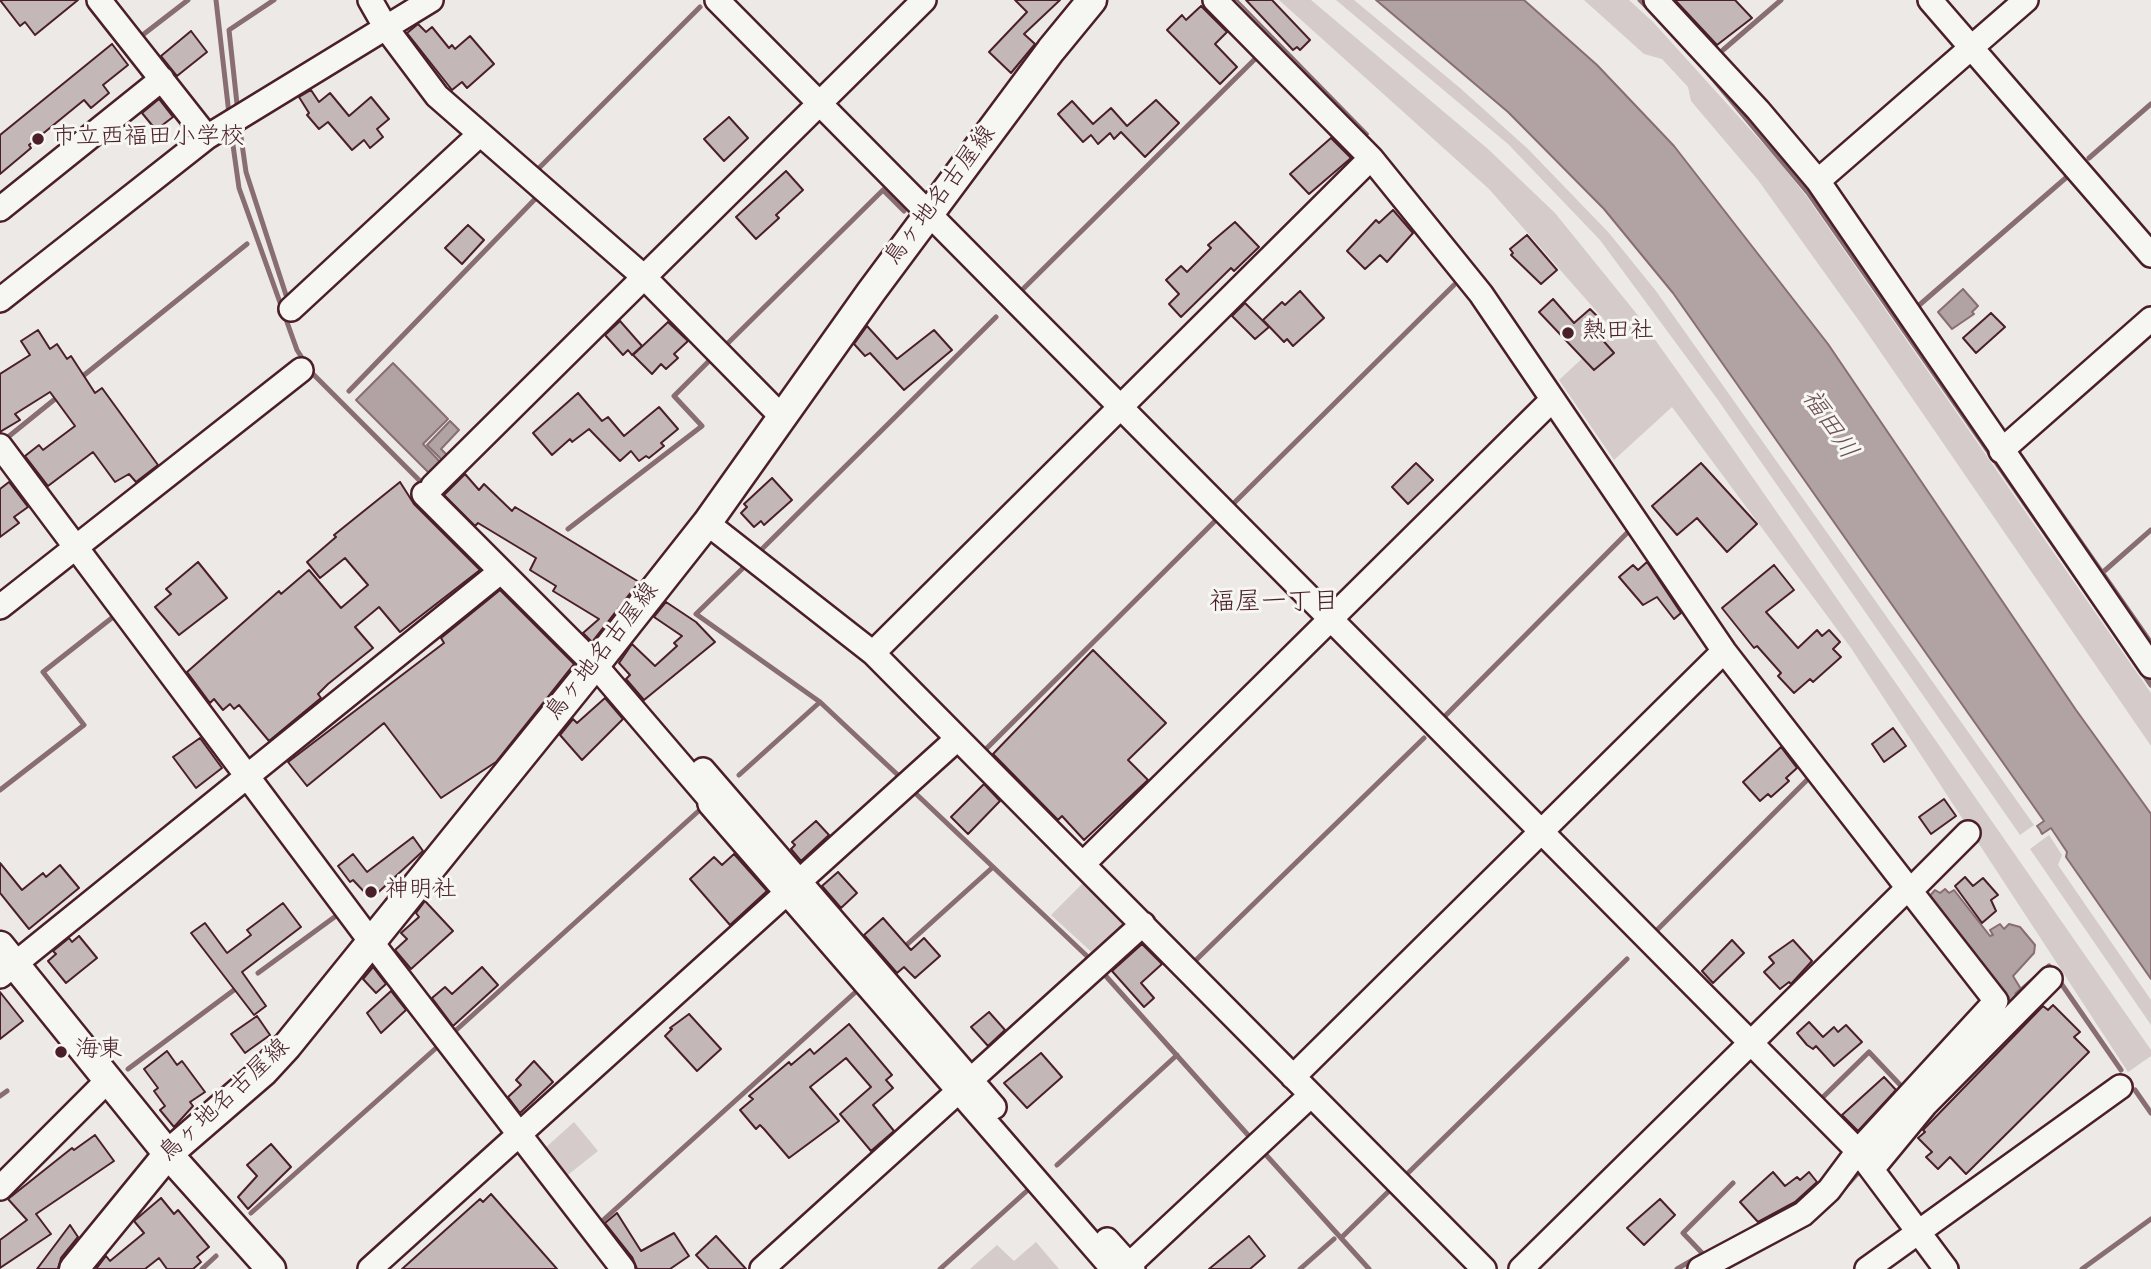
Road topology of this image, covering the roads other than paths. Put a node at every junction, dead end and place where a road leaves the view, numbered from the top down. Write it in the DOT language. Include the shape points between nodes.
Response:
graph roads {
  1 [pos="99,0"];
  2 [pos="370,0"];
  3 [pos="430,0"];
  4 [pos="717,0"];
  5 [pos="924,0"];
  6 [pos="1092,0"];
  7 [pos="1215,0"];
  8 [pos="1656,0"];
  9 [pos="1930,0"];
  10 [pos="2026,0"];
  11 [pos="386,28"];
  12 [pos="1971,48"];
  13 [pos="162,79"];
  14 [pos="818,103"];
  15 [pos="480,134"];
  16 [pos="207,137"];
  17 [pos="1371,158"];
  18 [pos="1818,181"];
  19 [pos="0,209"];
  20 [pos="931,214"];
  21 [pos="2151,255"];
  22 [pos="644,277"];
  23 [pos="0,300"];
  24 [pos="291,309"];
  25 [pos="2151,319"];
  26 [pos="301,370"];
  27 [pos="1552,400"];
  28 [pos="1120,405"];
  29 [pos="783,418"];
  30 [pos="1,449"];
  31 [pos="2001,450"];
  32 [pos="707,523"];
  33 [pos="75,547"];
  34 [pos="500,572"];
  35 [pos="0,607"];
  36 [pos="1331,619"];
  37 [pos="1724,651"];
  38 [pos="873,653"];
  39 [pos="599,660"];
  40 [pos="2151,666"];
  41 [pos="957,739"];
  42 [pos="247,776"];
  43 [pos="1542,831"];
  44 [pos="1969,833"];
  45 [pos="1084,863"];
  46 [pos="793,887"];
  47 [pos="1909,890"];
  48 [pos="1143,924"];
  49 [pos="372,943"];
  50 [pos="5,962"];
  51 [pos="2050,979"];
  52 [pos="1752,1044"];
  53 [pos="1293,1077"];
  54 [pos="108,1080"];
  55 [pos="965,1086"];
  56 [pos="2120,1087"];
  57 [pos="1311,1095"];
  58 [pos="520,1133"];
  59 [pos="1858,1151"];
  60 [pos="168,1154"];
  61 [pos="1873,1168"];
  62 [pos="0,1188"];
  63 [pos="1919,1232"];
  64 [pos="1125,1268"];
  65 [pos="74,1269"];
  66 [pos="271,1269"];
  67 [pos="370,1269"];
  68 [pos="624,1269"];
  69 [pos="762,1269"];
  70 [pos="1484,1269"];
  71 [pos="1521,1269"];
  72 [pos="1700,1269"];
  73 [pos="1867,1269"];
  74 [pos="1946,1269"];
  1 -- 13 [label="street"];
  2 -- 11 [label="street"];
  3 -- 11 [label="street"];
  4 -- 14 [label="street"];
  5 -- 14 [label="street"];
  6 -- 20 [label="main road, 鳥ヶ地名古屋線"];
  7 -- 17 [label="street"];
  8 -- 18 [label="street"];
  9 -- 12 [label="street"];
  10 -- 12 [label="street"];
  11 -- 15 [label="street" via="437,96"];
  11 -- 16 [label="street"];
  12 -- 18 [label="street"];
  12 -- 21 [label="street"];
  13 -- 16 [label="street"];
  13 -- 19 [label="street"];
  14 -- 20 [label="street"];
  14 -- 22 [label="street"];
  15 -- 22 [label="street"];
  15 -- 24 [label="street"];
  16 -- 23 [label="street"];
  17 -- 27 [label="street" via="1481,294"];
  17 -- 28 [label="street"];
  18 -- 31 [label="street"];
  20 -- 28 [label="street"];
  20 -- 29 [label="main road, 鳥ヶ地名古屋線"];
  22 -- 29 [label="street"];
  22 -- 34 [label="street" via="429,490"];
  25 -- 31 [label="street"];
  26 -- 33 [label="street"];
  27 -- 36 [label="street"];
  27 -- 37 [label="street"];
  28 -- 36 [label="street"];
  28 -- 38 [label="street"];
  29 -- 32 [label="main road, 鳥ヶ地名古屋線"];
  30 -- 33 [label="street"];
  31 -- 40 [label="street"];
  32 -- 38 [label="street"];
  32 -- 39 [label="main road, 鳥ヶ地名古屋線"];
  33 -- 35 [label="street"];
  33 -- 42 [label="street"];
  34 -- 39 [label="street"];
  34 -- 42 [label="street"];
  36 -- 43 [label="street"];
  36 -- 45 [label="street"];
  37 -- 43 [label="street"];
  37 -- 47 [label="street"];
  38 -- 41 [label="street"];
  39 -- 46 [label="street"];
  39 -- 49 [label="main road, 鳥ヶ地名古屋線"];
  41 -- 45 [label="street"];
  41 -- 46 [label="street"];
  42 -- 49 [label="street"];
  42 -- 50 [label="street"];
  43 -- 52 [label="street"];
  43 -- 53 [label="street"];
  44 -- 47 [label="street"];
  45 -- 48 [label="street"];
  46 -- 55 [label="street"];
  46 -- 58 [label="street"];
  47 -- 52 [label="street"];
  47 -- 59 [label="street" via="1996,1001"];
  48 -- 53 [label="street"];
  48 -- 55 [label="street"];
  49 -- 58 [label="street"];
  49 -- 60 [label="main road, 鳥ヶ地名古屋線" via="263,1072"];
  50 -- 54 [label="main road"];
  51 -- 61 [label="street" via="1925,1105"];
  52 -- 59 [label="street"];
  52 -- 71 [label="street"];
  53 -- 57 [label="street"];
  54 -- 60 [label="main road"];
  54 -- 62 [label="street"];
  55 -- 64 [label="street"];
  55 -- 69 [label="street"];
  56 -- 63 [label="street"];
  57 -- 64 [label="street"];
  57 -- 70 [label="street"];
  58 -- 67 [label="street"];
  58 -- 68 [label="street"];
  59 -- 61 [label="street"];
  59 -- 72 [label="street" via="1829,1191 1803,1214"];
  60 -- 65 [label="main road, 鳥ヶ地名古屋線"];
  60 -- 66 [label="main road"];
  61 -- 63 [label="street"];
  63 -- 73 [label="street"];
  63 -- 74 [label="street"];
}
